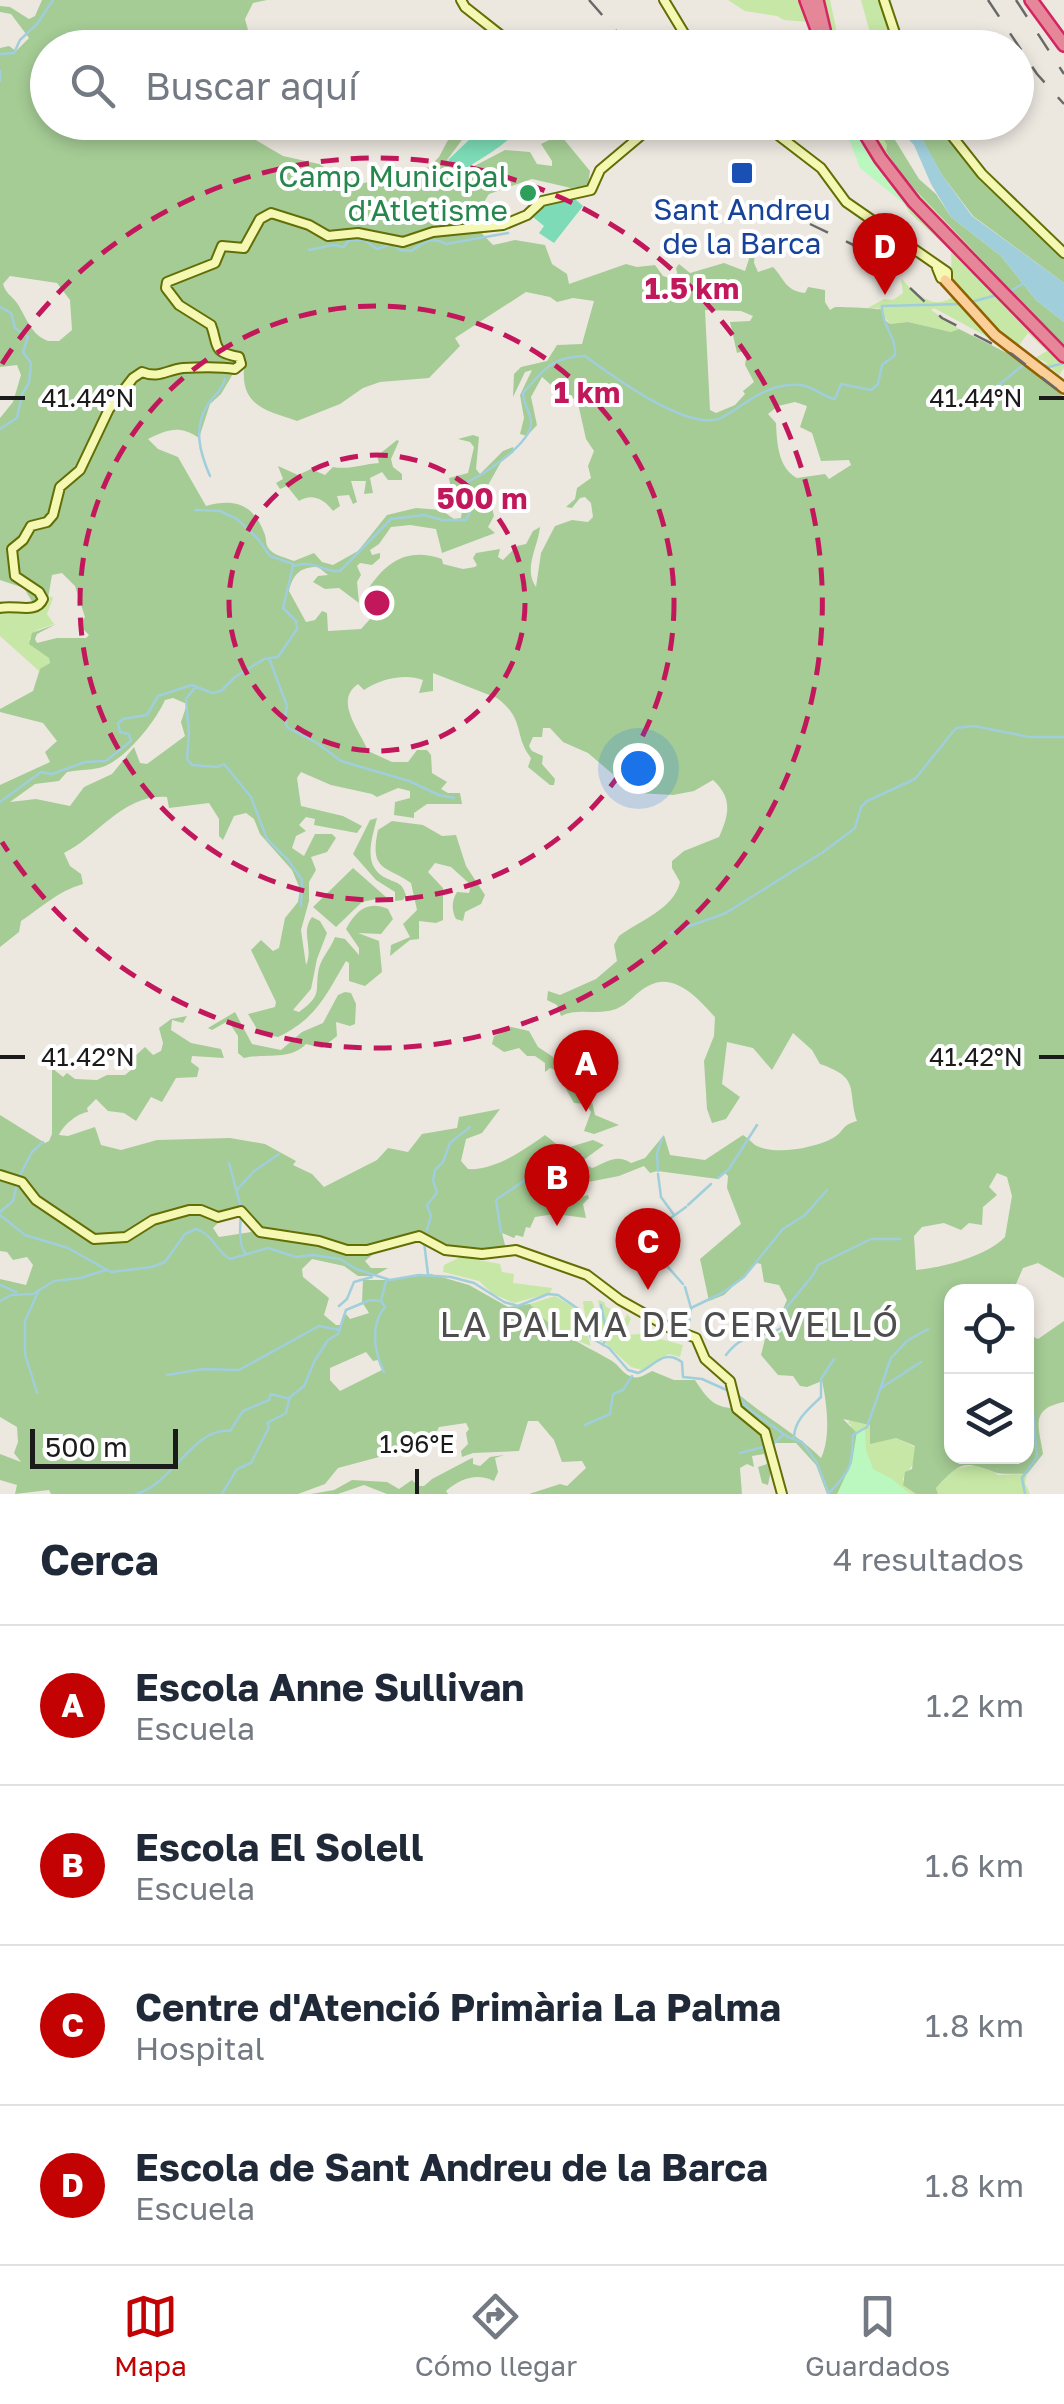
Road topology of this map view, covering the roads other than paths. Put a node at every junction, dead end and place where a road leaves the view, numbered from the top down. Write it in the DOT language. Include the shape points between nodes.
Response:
graph roads {
  1 [pos="667,0"];
  2 [pos="814,0"];
  3 [pos="885,0"];
  4 [pos="1035,0"];
  5 [pos="466,4"];
  6 [pos="496,30"];
  7 [pos="684,30"];
  8 [pos="823,30"];
  9 [pos="896,30"];
  10 [pos="1064,35"];
  11 [pos="1064,45"];
  12 [pos="631,140"];
  13 [pos="785,140"];
  14 [pos="873,140"];
  15 [pos="956,140"];
  16 [pos="1064,251"];
  17 [pos="943,274"];
  18 [pos="1003,292"];
  19 [pos="1061,348"];
  20 [pos="1064,388"];
  21 [pos="0,608"];
  22 [pos="0,1175"];
  23 [pos="782,1494"];
  1 -- 7 [label="street"];
  2 -- 8 [label="highway"];
  3 -- 9 [label="street"];
  4 -- 10 [label="highway"];
  4 -- 11 [label="highway"];
  5 -- 6 [label="street"];
  12 -- 21 [label="street" via="600,170 594,187 542,201 502,225 403,242 328,236 266,215 244,248 222,246 215,263 167,282 179,304 212,325 217,348 241,364 133,378 76,475 60,488 53,515 31,526 11,550 14,574 39,592 41,605"];
  13 -- 17 [label="street" via="818,165 840,196"];
  14 -- 18 [label="highway"];
  15 -- 16 [label="street" via="982,174"];
  17 -- 20 [label="main road" via="1000,340"];
  18 -- 19 [label="highway"];
  18 -- 19 [label="highway"];
  22 -- 23 [label="street" via="22,1182 36,1200 94,1239 126,1237 153,1220 196,1209 218,1217 240,1211 260,1232 347,1250 419,1236 441,1249 473,1254 516,1250 590,1276 620,1300 694,1336 708,1362 728,1378 738,1411 764,1431"];
}
